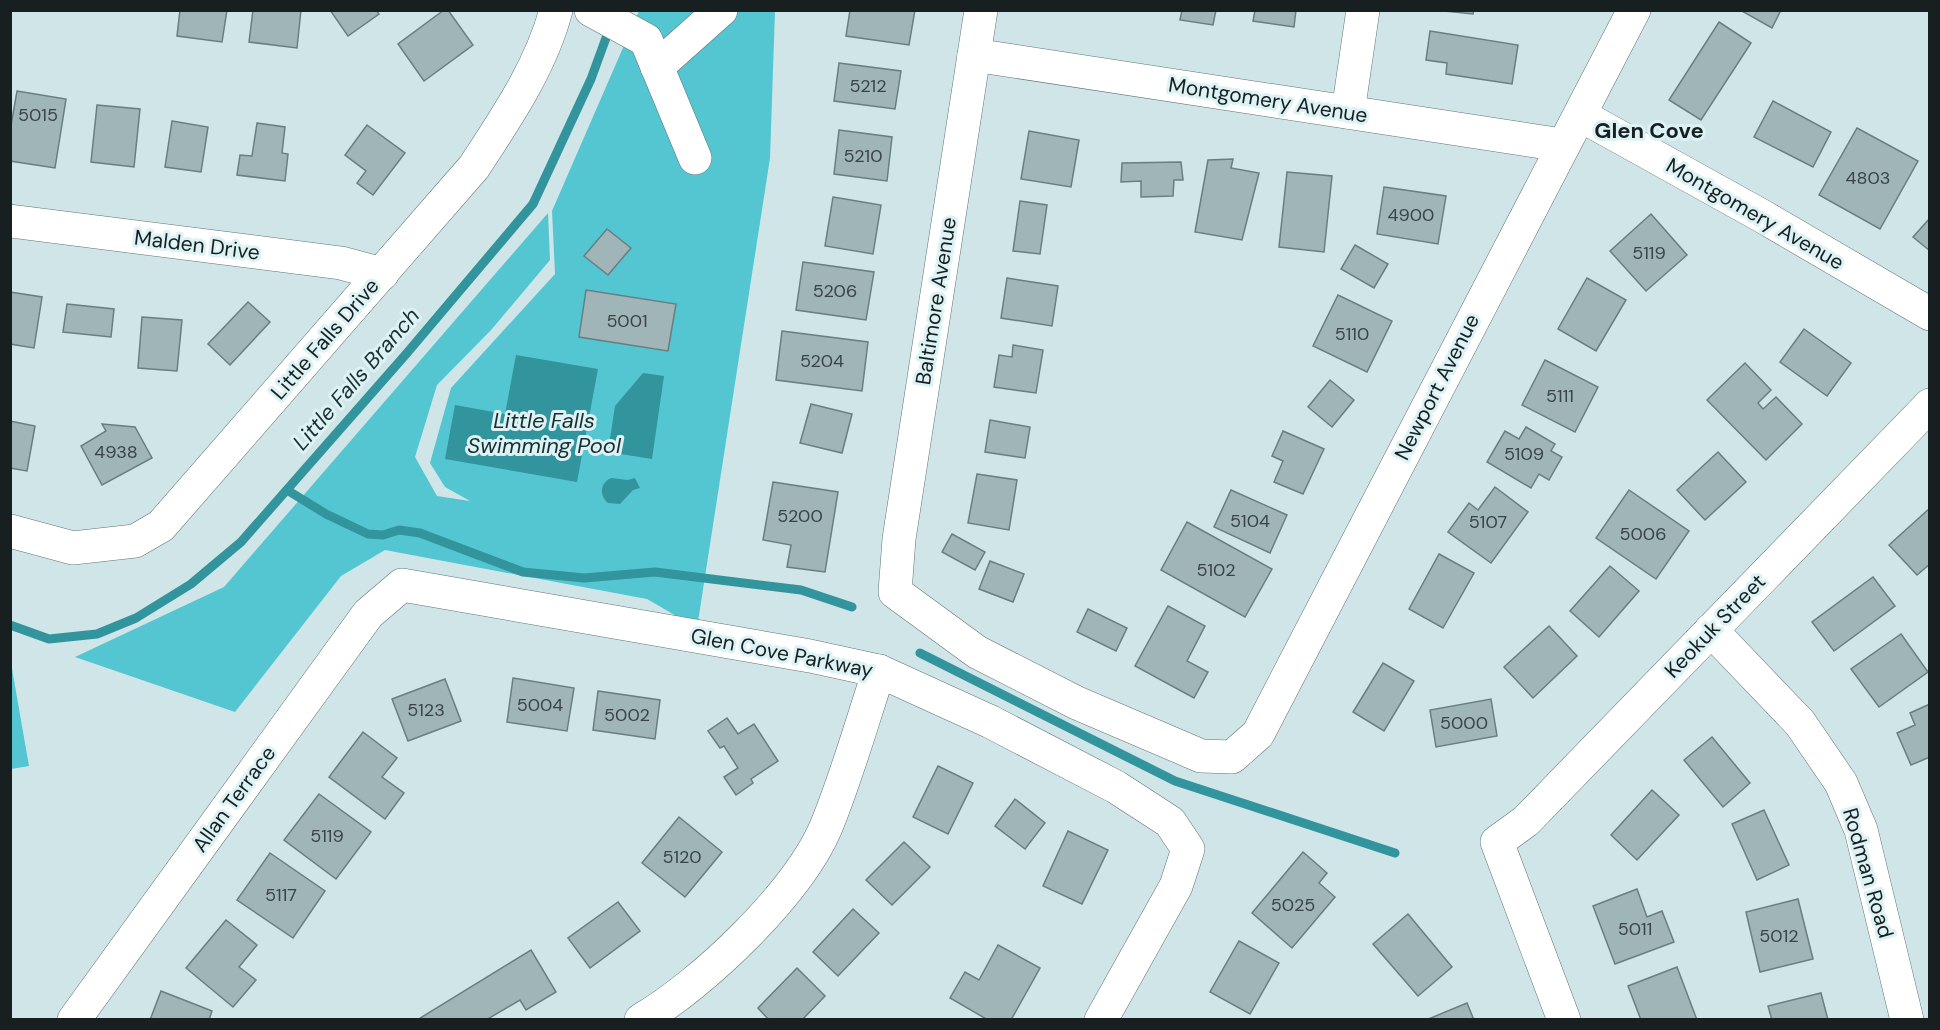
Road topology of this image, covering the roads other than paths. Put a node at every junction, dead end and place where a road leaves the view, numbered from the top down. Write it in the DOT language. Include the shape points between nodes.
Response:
graph roads {
  1 [pos="556,10"];
  2 [pos="591,10"];
  3 [pos="721,10"];
  4 [pos="981,10"];
  5 [pos="1363,10"];
  6 [pos="1634,10"];
  7 [pos="974,55"];
  8 [pos="657,67"];
  9 [pos="1348,112"];
  10 [pos="1580,115"];
  11 [pos="1562,145"];
  12 [pos="695,158"];
  13 [pos="10,221"];
  14 [pos="382,274"];
  15 [pos="1929,314"];
  16 [pos="1929,405"];
  17 [pos="10,531"];
  18 [pos="402,585"];
  19 [pos="1711,630"];
  20 [pos="879,671"];
  21 [pos="1232,757"];
  22 [pos="74,1020"];
  23 [pos="642,1020"];
  24 [pos="1101,1020"];
  25 [pos="1564,1020"];
  26 [pos="1907,1020"];
  1 -- 14 [label="street, Little Falls Drive" via="551,30 522,89 474,167"];
  2 -- 8 [label="street" via="646,40"];
  3 -- 8 [label="street"];
  4 -- 7 [label="street, Baltimore Avenue"];
  5 -- 9 [label="street"];
  6 -- 10 [label="street, Newport Avenue"];
  7 -- 9 [label="street, Montgomery Avenue"];
  7 -- 21 [label="street, Baltimore Avenue" via="899,539 895,592 977,652 1077,703 1201,756"];
  8 -- 12 [label="street"];
  9 -- 11 [label="street, Montgomery Avenue"];
  10 -- 11 [label="street, Newport Avenue"];
  10 -- 15 [label="street, Montgomery Avenue"];
  11 -- 21 [label="street, Newport Avenue" via="1258,734"];
  13 -- 14 [label="street, Malden Drive" via="341,263"];
  14 -- 17 [label="street, Little Falls Drive" via="161,526 135,541 73,548"];
  16 -- 19 [label="street, Keokuk Street"];
  18 -- 20 [label="street, Glen Cove Parkway"];
  18 -- 22 [label="street, Allan Terrace" via="368,614"];
  19 -- 25 [label="street, Keokuk Street" via="1526,821 1497,842"];
  19 -- 26 [label="street, Rodman Road" via="1800,723 1841,783 1861,830"];
  20 -- 23 [label="street" via="825,828 794,881 745,936 664,1006"];
  20 -- 24 [label="street, Glen Cove Parkway" via="991,722 1116,787 1170,822 1188,849 1176,886"];
}
